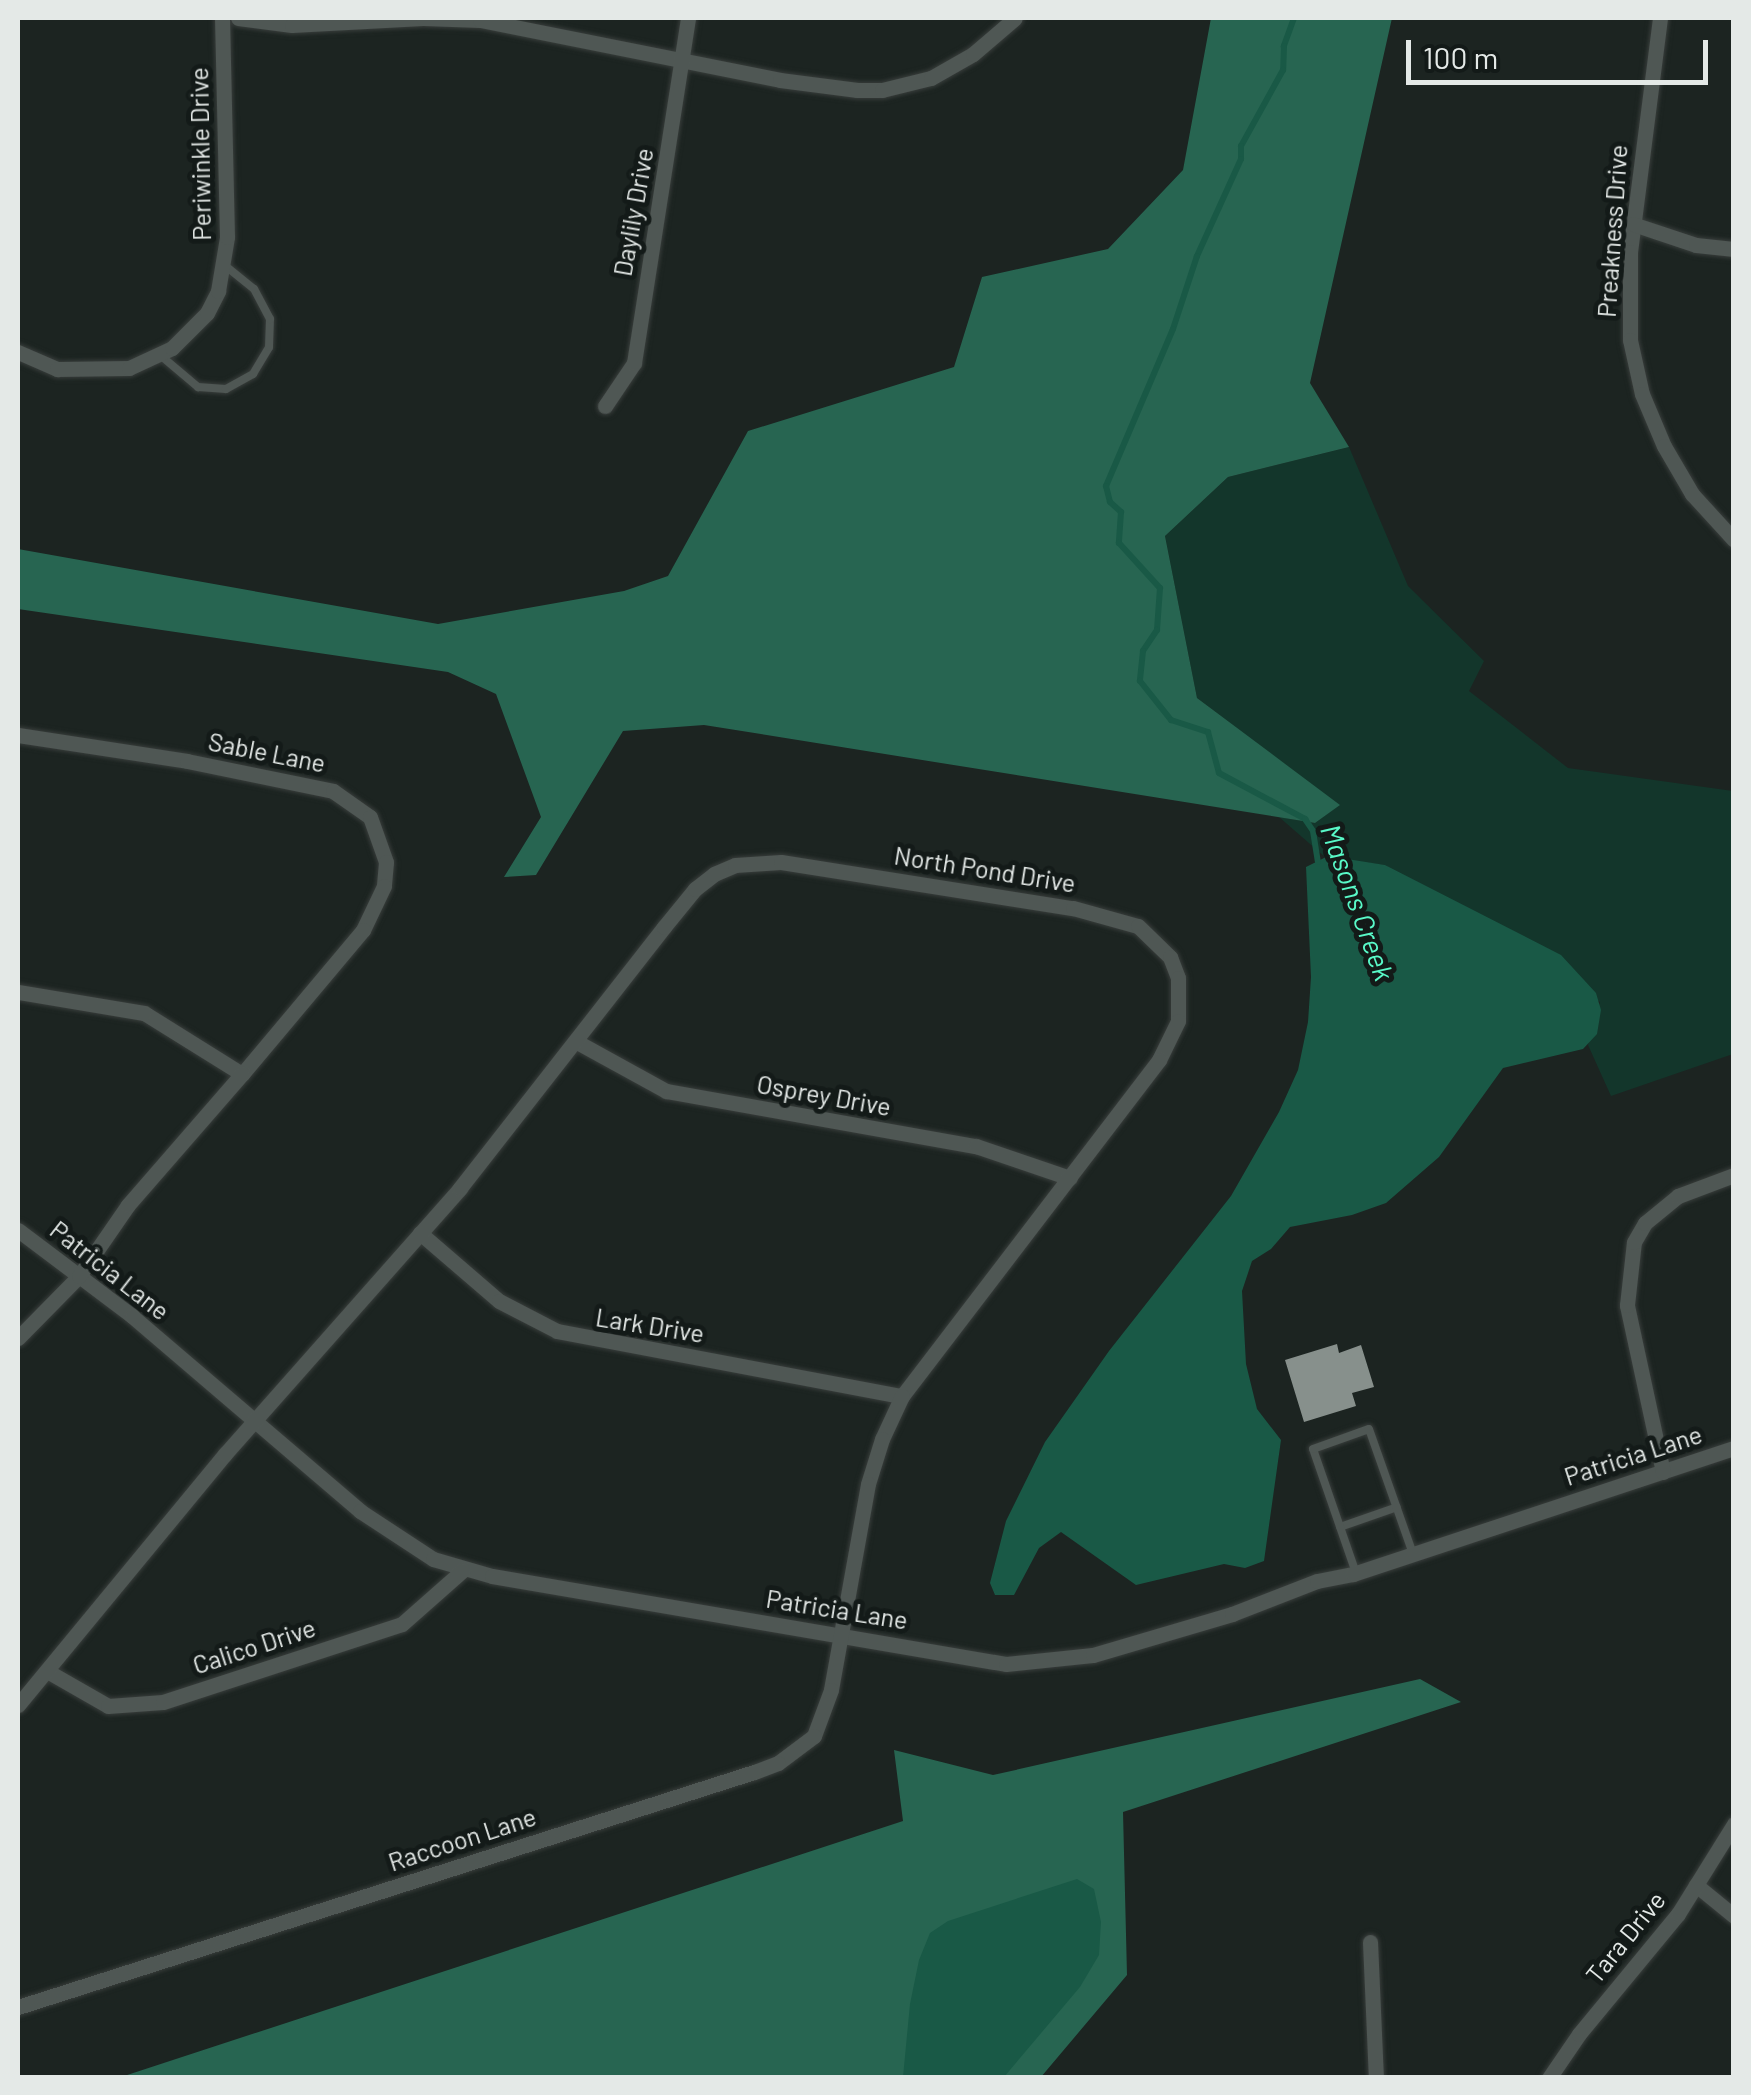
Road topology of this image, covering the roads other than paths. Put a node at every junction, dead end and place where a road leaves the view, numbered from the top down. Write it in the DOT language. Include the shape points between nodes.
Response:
graph roads {
  1 [pos="222,18"];
  2 [pos="238,18"];
  3 [pos="688,18"];
  4 [pos="1015,18"];
  5 [pos="1660,18"];
  6 [pos="682,59"];
  7 [pos="1634,224"];
  8 [pos="1734,249"];
  9 [pos="224,265"];
  10 [pos="18,352"];
  11 [pos="160,356"];
  12 [pos="605,406"];
  13 [pos="1734,540"];
  14 [pos="18,736"];
  15 [pos="18,992"];
  16 [pos="577,1042"];
  17 [pos="242,1074"];
  18 [pos="1734,1176"];
  19 [pos="1070,1178"];
  20 [pos="18,1230"];
  21 [pos="420,1233"];
  22 [pos="79,1276"];
  23 [pos="18,1338"];
  24 [pos="902,1396"];
  25 [pos="256,1421"];
  26 [pos="1734,1448"];
  27 [pos="1663,1472"];
  28 [pos="1397,1506"];
  29 [pos="1340,1527"];
  30 [pos="1413,1554"];
  31 [pos="463,1570"];
  32 [pos="1356,1573"];
  33 [pos="841,1635"];
  34 [pos="46,1671"];
  35 [pos="18,1705"];
  36 [pos="1734,1824"];
  37 [pos="1696,1885"];
  38 [pos="1734,1916"];
  39 [pos="1370,1942"];
  40 [pos="18,2006"];
  41 [pos="1376,2078"];
  42 [pos="1550,2078"];
  1 -- 9 [label="street, Periwinkle Drive"];
  2 -- 6 [label="street" via="292,25 480,20"];
  3 -- 6 [label="street, Daylily Drive"];
  4 -- 6 [label="street" via="953,67 882,90 806,84"];
  5 -- 7 [label="street, Preakness Drive"];
  6 -- 12 [label="street, Daylily Drive" via="634,363"];
  7 -- 8 [label="street"];
  7 -- 13 [label="street, Preakness Drive" via="1629,326 1642,394 1677,470"];
  9 -- 11 [label="street, Periwinkle Drive" via="206,314"];
  9 -- 11 [label="lane" via="254,289 270,319 268,346 253,374 226,389 198,387"];
  10 -- 11 [label="street, Periwinkle Drive" via="80,372 129,368"];
  14 -- 17 [label="street, Sable Lane" via="312,784 354,801 370,818 386,862 376,909"];
  15 -- 17 [label="street" via="144,1014"];
  16 -- 19 [label="street, Osprey Drive" via="666,1091 976,1146"];
  16 -- 19 [label="street, North Pond Drive" via="695,889 735,865 781,862 1096,912 1138,926 1163,948 1178,978 1178,1021 1146,1080"];
  16 -- 21 [label="street, North Pond Drive"];
  17 -- 22 [label="street, Sable Lane" via="128,1205"];
  18 -- 27 [label="street" via="1660,1208 1634,1242 1629,1262 1633,1348"];
  19 -- 24 [label="street, North Pond Drive"];
  20 -- 22 [label="street, Patricia Lane"];
  21 -- 24 [label="street, Lark Drive" via="499,1300 556,1332"];
  21 -- 25 [label="street, North Pond Drive"];
  22 -- 23 [label="street, Sable Lane"];
  22 -- 25 [label="street, Patricia Lane"];
  24 -- 33 [label="street, North Pond Drive" via="868,1484"];
  25 -- 31 [label="street, Patricia Lane" via="383,1529"];
  25 -- 34 [label="street"];
  26 -- 27 [label="street, Patricia Lane"];
  27 -- 30 [label="street, Patricia Lane"];
  28 -- 29 [label="lane"];
  28 -- 29 [label="lane" via="1369,1429 1312,1449"];
  28 -- 30 [label="lane"];
  29 -- 32 [label="lane"];
  30 -- 32 [label="street, Patricia Lane"];
  31 -- 33 [label="street, Patricia Lane"];
  31 -- 34 [label="street, Calico Drive" via="402,1624 163,1702 108,1706"];
  32 -- 33 [label="street, Patricia Lane" via="1065,1661 1006,1664"];
  33 -- 40 [label="street, Raccoon Lane" via="814,1736 778,1763"];
  34 -- 35 [label="street"];
  36 -- 37 [label="street, Tara Drive"];
  37 -- 38 [label="street"];
  37 -- 42 [label="street, Tara Drive"];
  39 -- 41 [label="street"];
}
